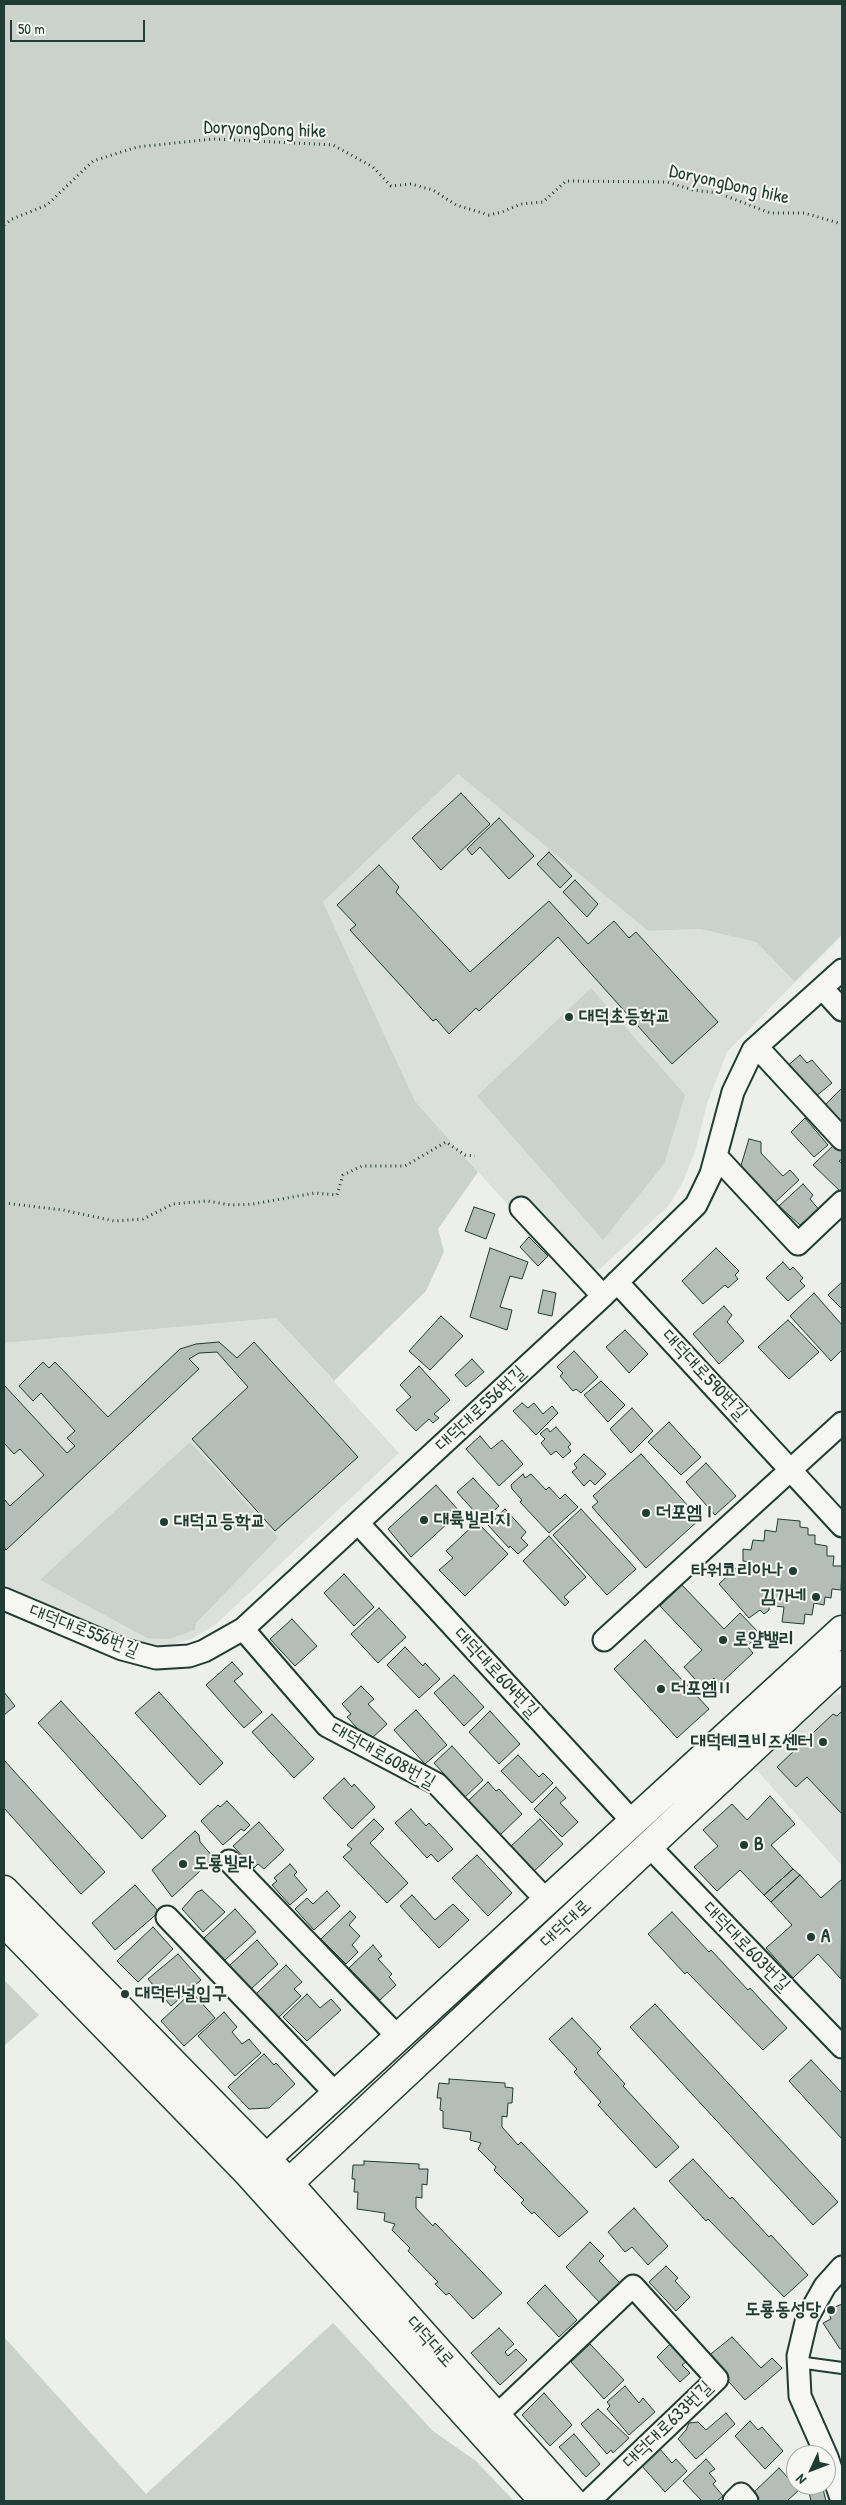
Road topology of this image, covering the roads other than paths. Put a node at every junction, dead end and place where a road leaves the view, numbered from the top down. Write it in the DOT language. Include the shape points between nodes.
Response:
graph roads {
  1 [pos="842,970"];
  2 [pos="822,988"];
  3 [pos="842,1010"];
  4 [pos="757,1047"];
  5 [pos="842,1139"];
  6 [pos="716,1156"];
  7 [pos="842,1202"];
  8 [pos="521,1208"];
  9 [pos="610,1289"];
  10 [pos="842,1423"];
  11 [pos="790,1469"];
  12 [pos="358,1524"];
  13 [pos="842,1526"];
  14 [pos="4,1600"];
  15 [pos="243,1629"];
  16 [pos="842,1630"];
  17 [pos="604,1640"];
  18 [pos="842,1664"];
  19 [pos="633,1822"];
  20 [pos="649,1846"];
  21 [pos="229,1861"];
  22 [pos="4,1890"];
  23 [pos="546,1901"];
  24 [pos="167,1917"];
  25 [pos="4,1922"];
  26 [pos="398,2038"];
  27 [pos="842,2047"];
  28 [pos="336,2094"];
  29 [pos="258,2166"];
  30 [pos="281,2191"];
  31 [pos="842,2267"];
  32 [pos="798,2362"];
  33 [pos="842,2368"];
  34 [pos="496,2416"];
  35 [pos="544,2501"];
  36 [pos="572,2501"];
  37 [pos="589,2501"];
  38 [pos="734,2501"];
  39 [pos="747,2501"];
  40 [pos="842,2501"];
  1 -- 2 [label="street, 대덕대로556번길"];
  2 -- 3 [label="street"];
  2 -- 4 [label="street, 대덕대로556번길"];
  4 -- 5 [label="street"];
  4 -- 6 [label="street, 대덕대로556번길" via="733,1092"];
  6 -- 7 [label="street" via="798,1244"];
  6 -- 9 [label="street, 대덕대로556번길" via="696,1205"];
  8 -- 9 [label="street, 대덕대로590번길"];
  9 -- 11 [label="street, 대덕대로590번길"];
  9 -- 12 [label="street, 대덕대로556번길"];
  10 -- 11 [label="street"];
  11 -- 13 [label="street, 대덕대로590번길"];
  11 -- 17 [label="street"];
  12 -- 15 [label="street, 대덕대로556번길"];
  12 -- 19 [label="street, 대덕대로604번길"];
  14 -- 15 [label="street, 대덕대로556번길" via="122,1649 156,1658 189,1656"];
  15 -- 23 [label="street, 대덕대로608번길" via="326,1726 437,1784"];
  16 -- 19 [label="main road, 대덕대로"];
  18 -- 20 [label="main road, 대덕대로"];
  19 -- 23 [label="main road, 대덕대로"];
  20 -- 27 [label="street, 대덕대로603번길"];
  20 -- 30 [label="main road, 대덕대로"];
  21 -- 26 [label="street"];
  22 -- 29 [label="main road"];
  23 -- 26 [label="main road, 대덕대로"];
  24 -- 28 [label="street"];
  25 -- 29 [label="main road"];
  26 -- 28 [label="main road, 대덕대로"];
  28 -- 29 [label="main road, 대덕대로"];
  29 -- 30 [label="main road, 대덕대로"];
  30 -- 34 [label="main road, 대덕대로"];
  30 -- 35 [label="main road, 대덕대로"];
  31 -- 32 [label="street" via="825,2286 807,2318"];
  32 -- 33 [label="lane"];
  32 -- 40 [label="street" via="800,2396 827,2456"];
  34 -- 36 [label="main road, 대덕대로"];
  34 -- 37 [label="street, 대덕대로633번길" via="633,2286 717,2379"];
  38 -- 39 [label="street" via="741,2494"];
}
